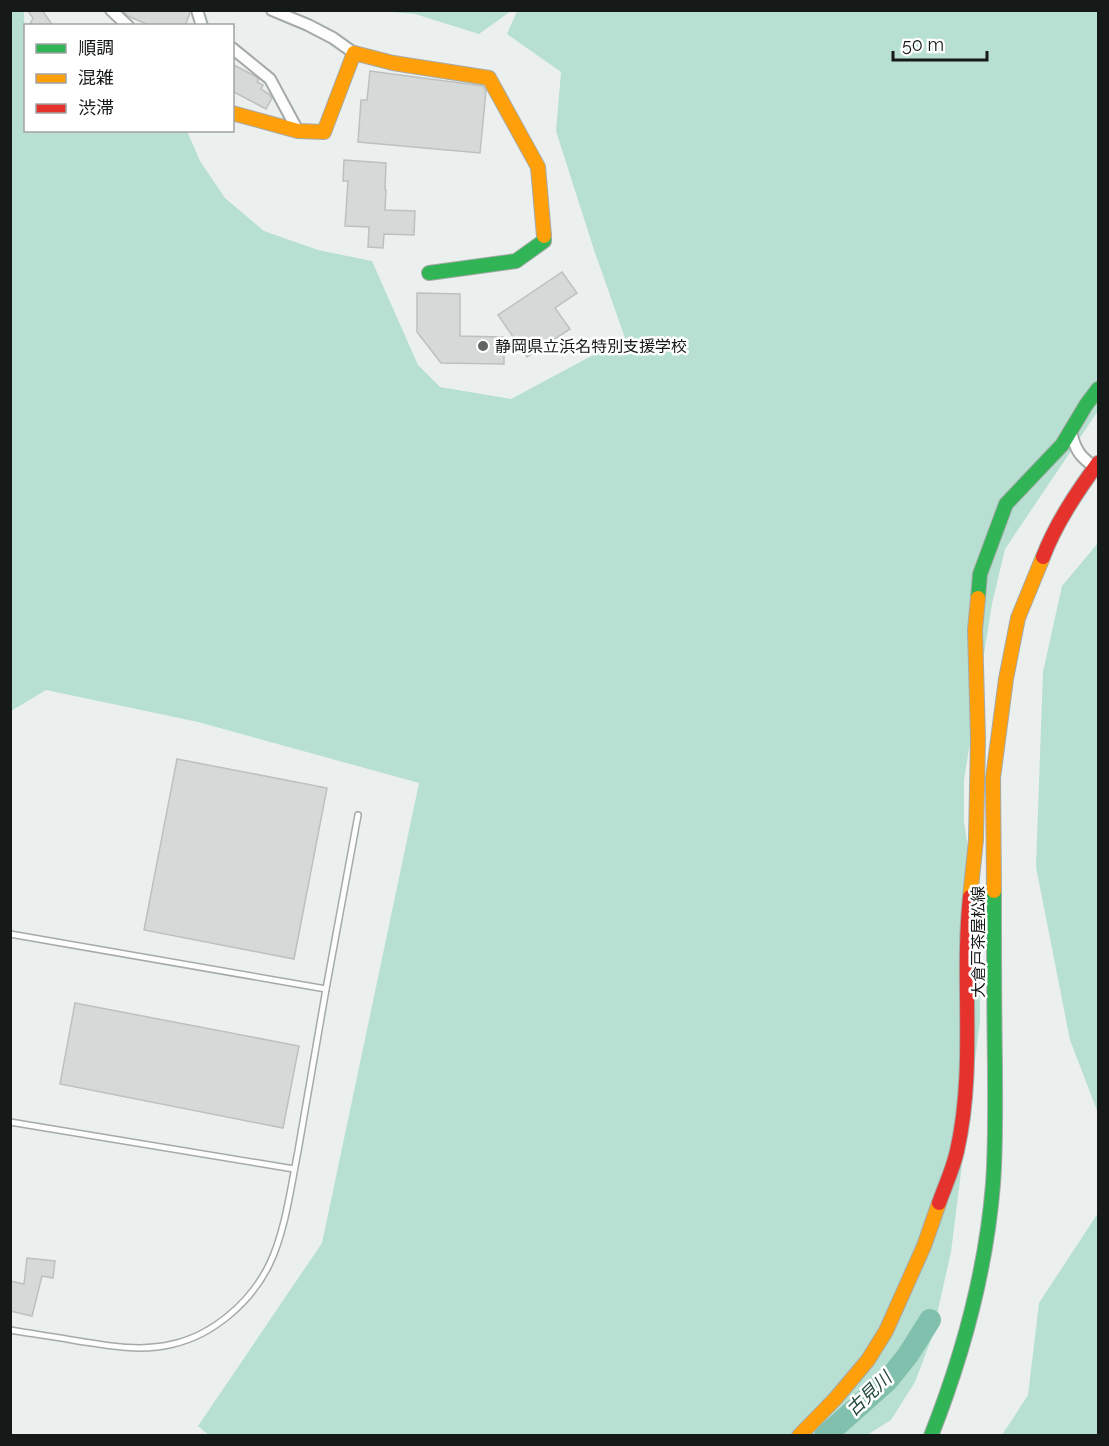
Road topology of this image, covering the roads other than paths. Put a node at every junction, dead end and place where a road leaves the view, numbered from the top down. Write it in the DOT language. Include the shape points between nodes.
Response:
graph roads {
  1 [pos="111,10"];
  2 [pos="273,10"];
  3 [pos="126,24"];
  4 [pos="234,50"];
  5 [pos="354,53"];
  6 [pos="234,114"];
  7 [pos="298,131"];
  8 [pos="429,273"];
  9 [pos="1098,389"];
  10 [pos="1071,432"];
  11 [pos="1097,466"];
  12 [pos="358,815"];
  13 [pos="10,934"];
  14 [pos="326,989"];
  15 [pos="10,1122"];
  16 [pos="294,1169"];
  17 [pos="10,1330"];
  18 [pos="799,1436"];
  19 [pos="931,1436"];
  1 -- 3 [label="street"];
  2 -- 5 [label="street" via="308,25"];
  4 -- 7 [label="street" via="270,79"];
  5 -- 7 [label="street" via="324,132"];
  5 -- 8 [label="street" via="489,78 538,167 544,241 516,261"];
  6 -- 7 [label="street"];
  9 -- 10 [label="street"];
  10 -- 11 [label="street" via="1085,461"];
  10 -- 18 [label="street" via="1006,504 981,574 975,630 978,738 976,840 966,976 969,1025 965,1100 957,1152 924,1246 886,1331 862,1368"];
  11 -- 19 [label="street, 大倉戸茶屋松線" via="1047,544 1018,618 1006,679 993,778 992,1200 970,1325"];
  12 -- 14 [label="lane"];
  13 -- 14 [label="lane"];
  14 -- 16 [label="lane"];
  15 -- 16 [label="lane"];
  16 -- 17 [label="lane" via="279,1243 269,1267 242,1304 205,1331 173,1344 130,1348"];
}
